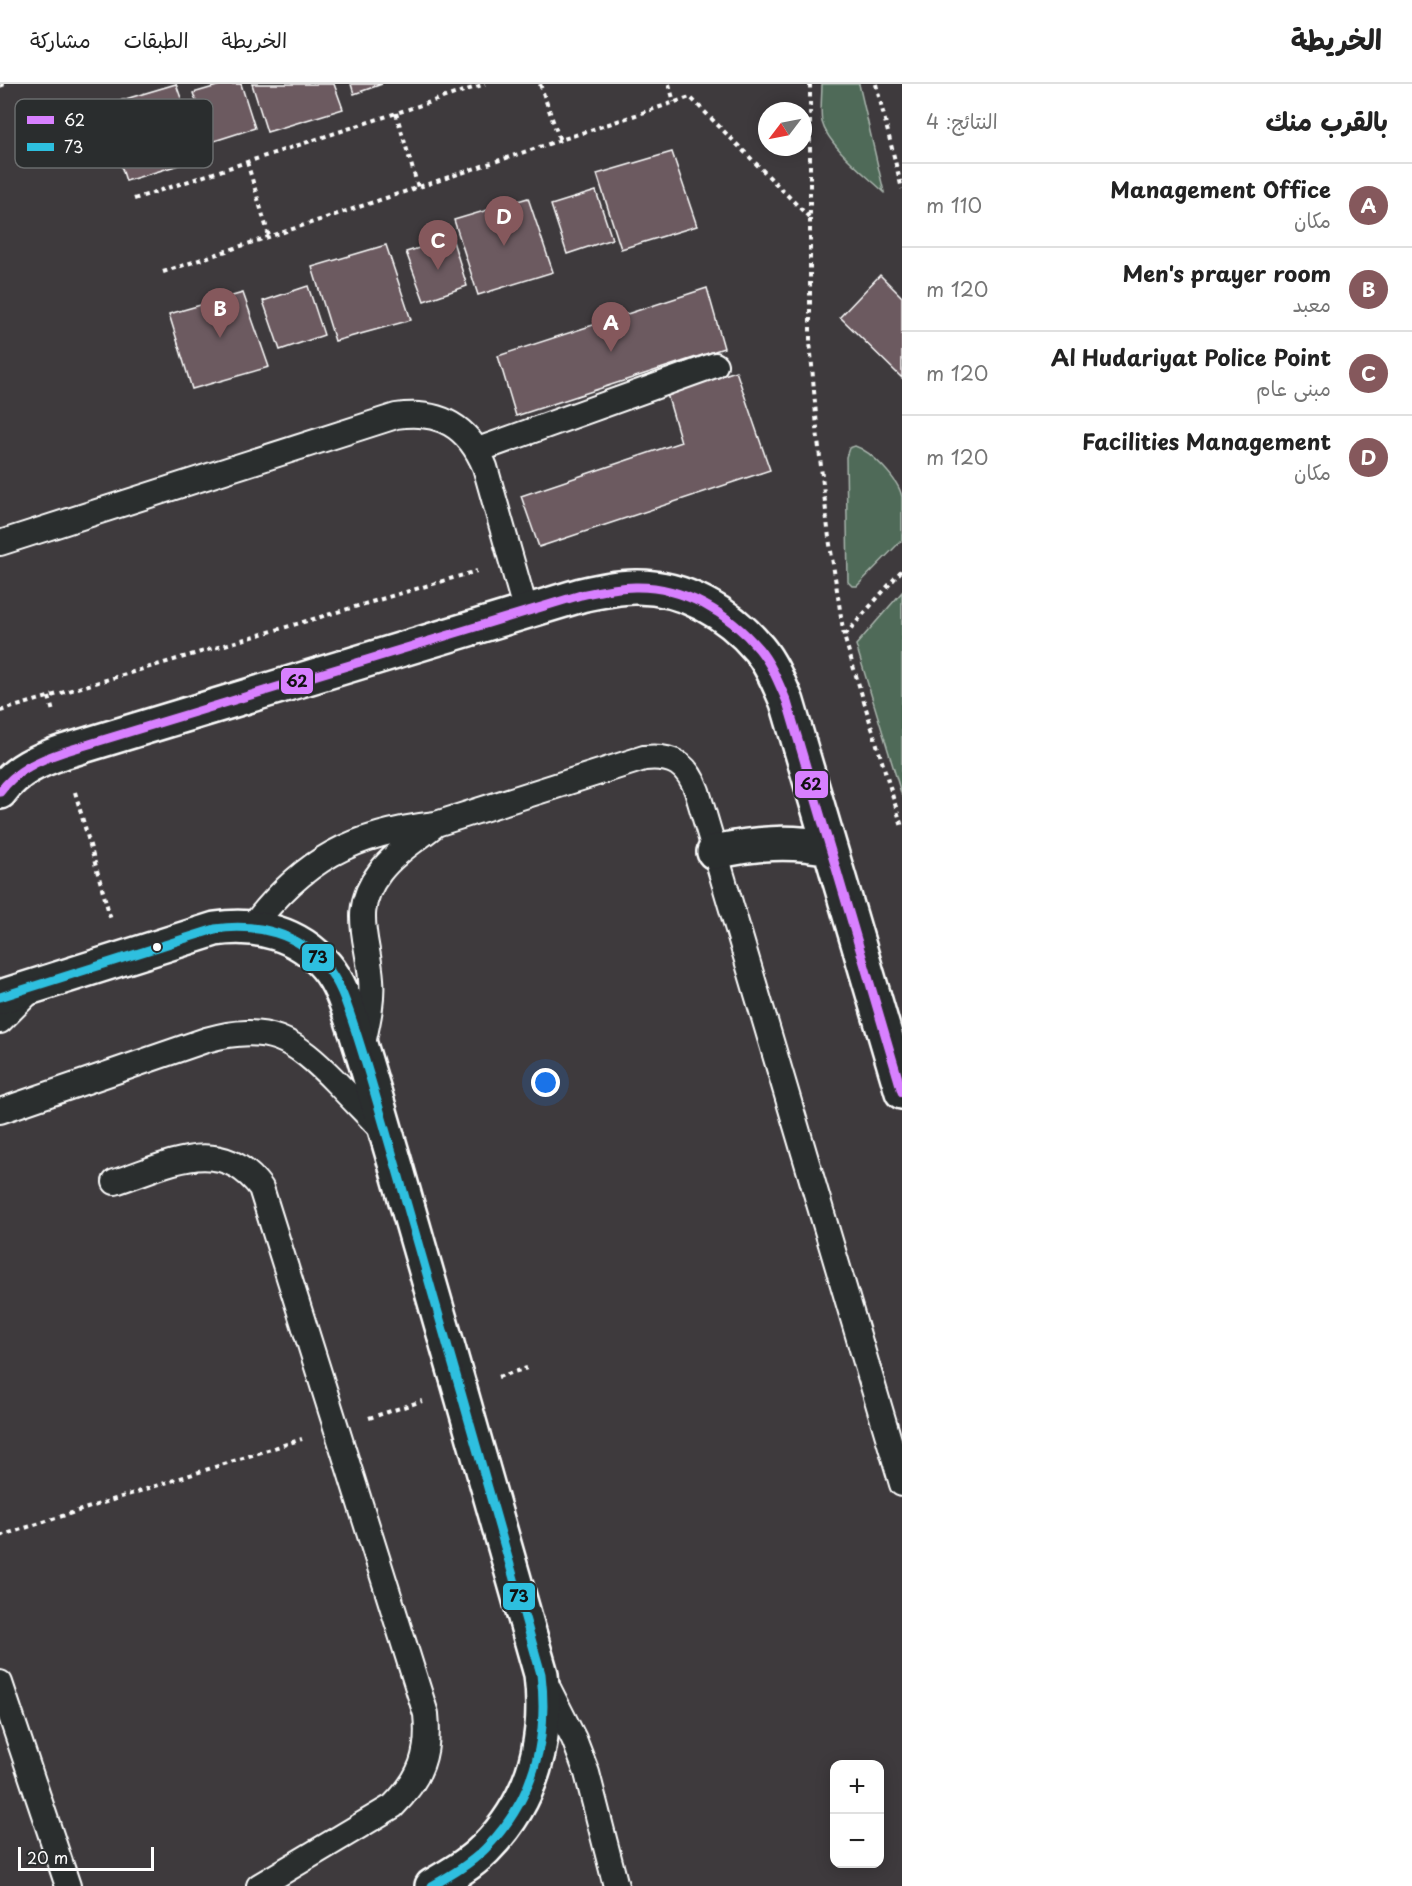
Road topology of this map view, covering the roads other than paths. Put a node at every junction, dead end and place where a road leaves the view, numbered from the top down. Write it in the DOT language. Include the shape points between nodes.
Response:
graph roads {
  1 [pos="715,365"];
  2 [pos="478,450"];
  3 [pos="0,543"];
  4 [pos="526,612"];
  5 [pos="2,781"];
  6 [pos="436,824"];
  7 [pos="830,848"];
  8 [pos="714,852"];
  9 [pos="252,927"];
  10 [pos="34,986"];
  11 [pos="0,997"];
  12 [pos="0,1021"];
  13 [pos="361,1048"];
  14 [pos="897,1056"];
  15 [pos="902,1092"];
  16 [pos="0,1111"];
  17 [pos="387,1134"];
  18 [pos="115,1182"];
  19 [pos="902,1484"];
  20 [pos="541,1674"];
  21 [pos="0,1683"];
  22 [pos="68,1886"];
  23 [pos="260,1886"];
  24 [pos="432,1886"];
  25 [pos="616,1886"];
  1 -- 2 [label="lane"];
  2 -- 3 [label="lane" via="457,427 443,419 428,415 396,416"];
  2 -- 4 [label="lane"];
  4 -- 5 [label="street" via="63,752"];
  4 -- 7 [label="street" via="608,589 637,587 693,598 718,612 741,630 776,675"];
  6 -- 8 [label="lane" via="657,757 672,759 692,778"];
  6 -- 9 [label="lane" via="375,835 318,861 293,880"];
  6 -- 13 [label="lane" via="381,870 365,902 363,936 371,1003"];
  7 -- 8 [label="street" via="786,842"];
  7 -- 14 [label="street"];
  8 -- 19 [label="lane"];
  9 -- 10 [label="street" via="215,929"];
  9 -- 13 [label="street" via="294,940 327,967 339,985"];
  10 -- 11 [label="street"];
  10 -- 12 [label="lane"];
  13 -- 17 [label="street"];
  14 -- 15 [label="street"];
  16 -- 17 [label="lane" via="226,1035 267,1034 304,1052"];
  17 -- 20 [label="street"];
  18 -- 23 [label="lane" via="204,1156 237,1164 261,1188 426,1714 425,1755 408,1791 393,1806"];
  20 -- 24 [label="street" via="545,1701 543,1734 524,1796 485,1849"];
  20 -- 25 [label="lane" via="587,1773"];
  21 -- 22 [label="lane"];
}
